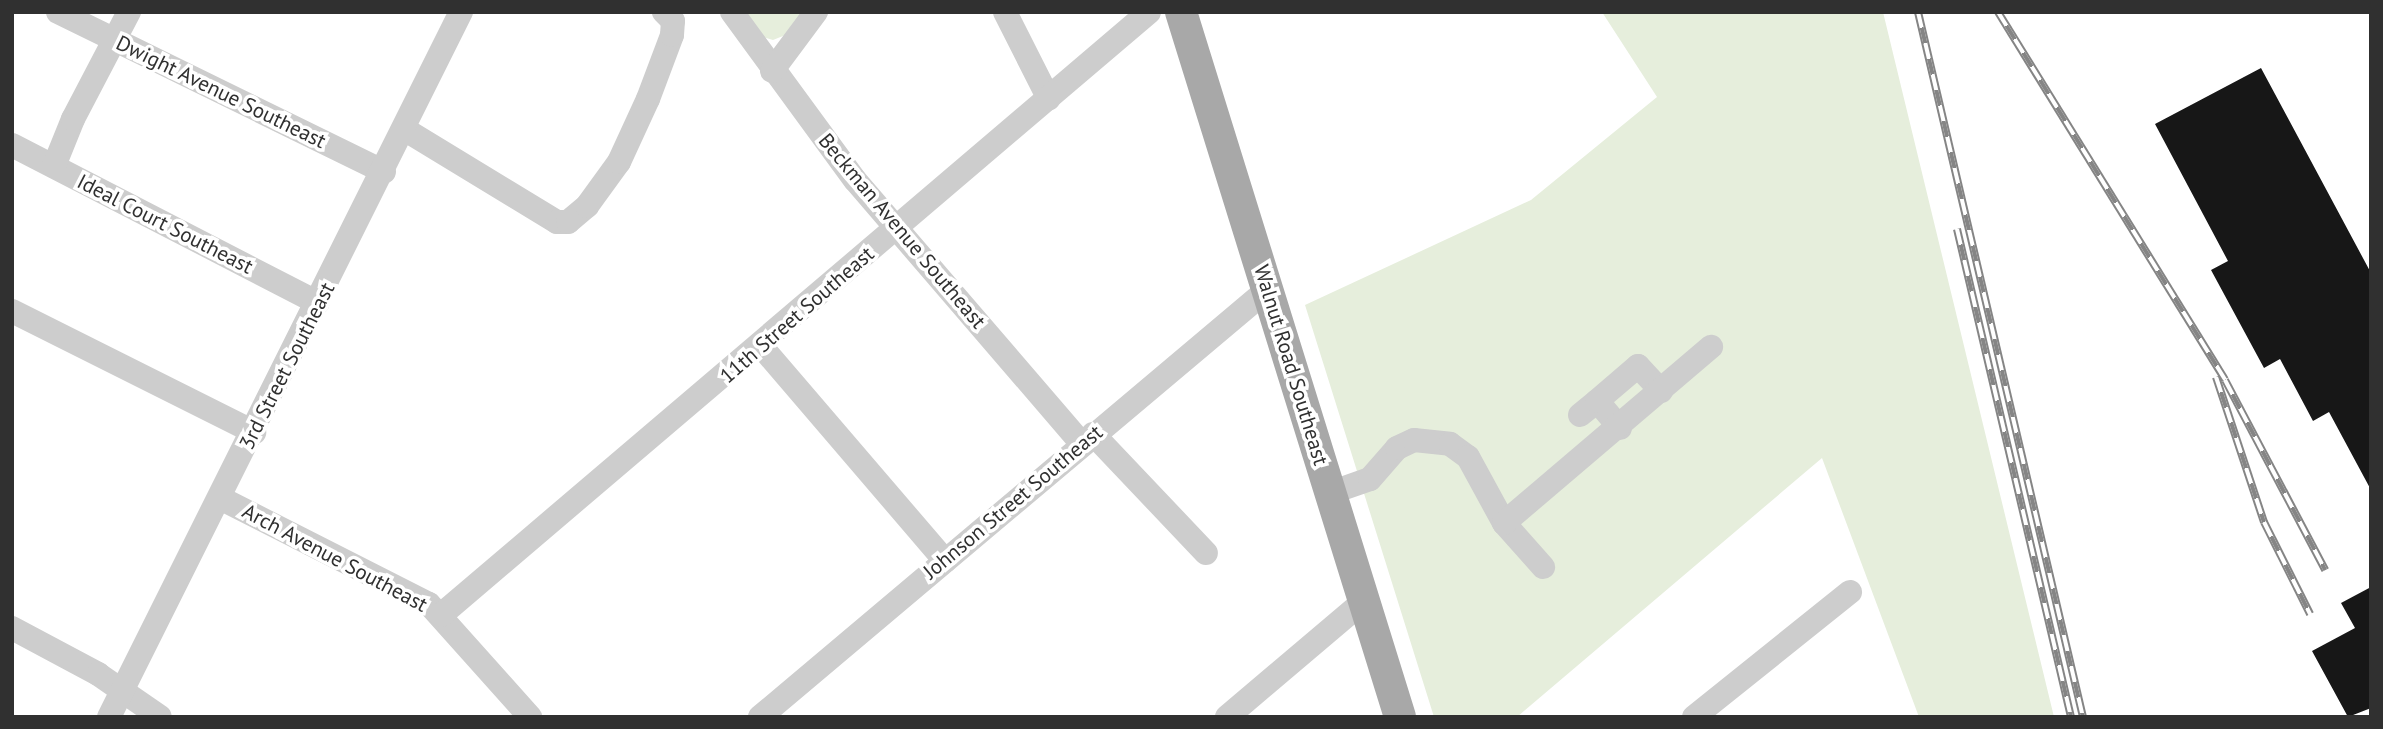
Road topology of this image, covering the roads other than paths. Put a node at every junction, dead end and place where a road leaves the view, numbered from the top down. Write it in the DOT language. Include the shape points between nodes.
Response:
graph roads {
  1 [pos="58,12"];
  2 [pos="129,12"];
  3 [pos="461,12"];
  4 [pos="664,12"];
  5 [pos="732,12"];
  6 [pos="816,12"];
  7 [pos="1005,12"];
  8 [pos="1149,12"];
  9 [pos="1181,12"];
  10 [pos="115,40"];
  11 [pos="772,71"];
  12 [pos="1049,99"];
  13 [pos="404,129"];
  14 [pos="12,145"];
  15 [pos="54,166"];
  16 [pos="384,172"];
  17 [pos="897,229"];
  18 [pos="1268,289"];
  19 [pos="318,303"];
  20 [pos="12,311"];
  21 [pos="761,346"];
  22 [pos="1711,347"];
  23 [pos="1661,391"];
  24 [pos="1620,428"];
  25 [pos="254,432"];
  26 [pos="1087,438"];
  27 [pos="1330,493"];
  28 [pos="220,498"];
  29 [pos="1504,523"];
  30 [pos="1206,553"];
  31 [pos="945,561"];
  32 [pos="1543,567"];
  33 [pos="1850,592"];
  34 [pos="1364,601"];
  35 [pos="441,615"];
  36 [pos="12,628"];
  37 [pos="122,691"];
  38 [pos="109,717"];
  39 [pos="160,717"];
  40 [pos="530,717"];
  41 [pos="760,717"];
  42 [pos="1227,717"];
  43 [pos="1401,717"];
  44 [pos="1694,717"];
  1 -- 10 [label="street, Dwight Avenue Southeast"];
  2 -- 10 [label="street"];
  3 -- 13 [label="street, 3rd Street Southeast"];
  4 -- 13 [label="street" via="673,21 672,35 619,162 587,206 568,222 557,222"];
  5 -- 11 [label="street, Beckman Avenue Southeast"];
  6 -- 11 [label="street"];
  7 -- 12 [label="street"];
  8 -- 12 [label="street, 11th Street Southeast"];
  9 -- 18 [label="main road, Walnut Road Southeast"];
  10 -- 15 [label="street"];
  10 -- 16 [label="street, Dwight Avenue Southeast"];
  11 -- 17 [label="street, Beckman Avenue Southeast"];
  12 -- 17 [label="street, 11th Street Southeast"];
  13 -- 16 [label="street, 3rd Street Southeast"];
  14 -- 15 [label="street, Ideal Court Southeast"];
  15 -- 19 [label="street, Ideal Court Southeast"];
  16 -- 19 [label="street, 3rd Street Southeast"];
  17 -- 21 [label="street, 11th Street Southeast"];
  17 -- 26 [label="street, Beckman Avenue Southeast"];
  18 -- 26 [label="street, Johnson Street Southeast"];
  18 -- 27 [label="main road, Walnut Road Southeast"];
  19 -- 25 [label="street, 3rd Street Southeast"];
  20 -- 25 [label="street"];
  21 -- 31 [label="street"];
  21 -- 35 [label="street, 11th Street Southeast"];
  22 -- 23 [label="street"];
  23 -- 24 [label="street"];
  23 -- 24 [label="street" via="1638,366 1589,408"];
  24 -- 29 [label="street"];
  25 -- 28 [label="street, 3rd Street Southeast"];
  26 -- 30 [label="street, Beckman Avenue Southeast"];
  26 -- 31 [label="street, Johnson Street Southeast"];
  27 -- 29 [label="street" via="1370,479 1397,448 1414,440 1435,439 1468,457"];
  27 -- 34 [label="main road, Walnut Road Southeast"];
  28 -- 35 [label="street, Arch Avenue Southeast" via="429,604"];
  28 -- 37 [label="street, 3rd Street Southeast"];
  29 -- 32 [label="street"];
  31 -- 41 [label="street, Johnson Street Southeast"];
  33 -- 44 [label="street"];
  34 -- 42 [label="street"];
  34 -- 43 [label="main road, Walnut Road Southeast"];
  35 -- 40 [label="street, Arch Avenue Southeast"];
  36 -- 37 [label="street"];
  37 -- 38 [label="street, 3rd Street Southeast"];
  37 -- 39 [label="street"];
}
